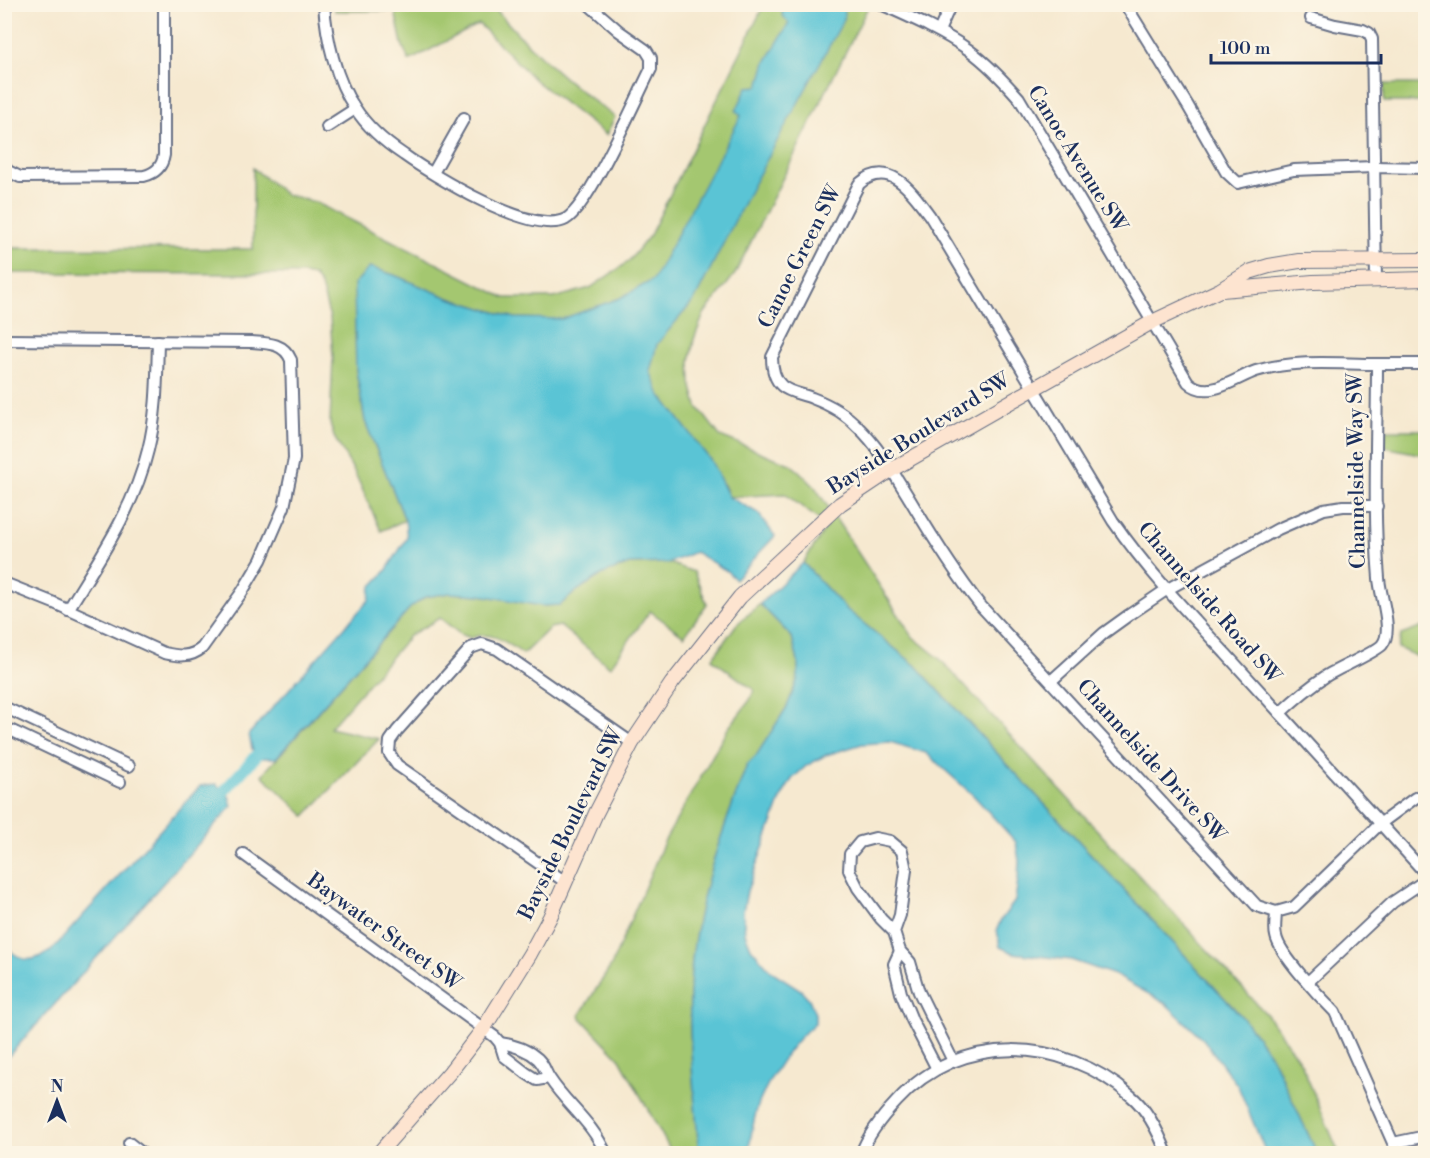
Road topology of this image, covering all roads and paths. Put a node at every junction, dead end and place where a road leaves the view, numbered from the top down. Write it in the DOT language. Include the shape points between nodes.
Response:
graph roads {
  1 [pos="164,4"];
  2 [pos="324,4"];
  3 [pos="588,4"];
  4 [pos="951,4"];
  5 [pos="1125,4"];
  6 [pos="883,5"];
  7 [pos="1311,18"];
  8 [pos="939,31"];
  9 [pos="355,109"];
  10 [pos="464,118"];
  11 [pos="327,128"];
  12 [pos="4,166"];
  13 [pos="1374,167"];
  14 [pos="1425,168"];
  15 [pos="433,173"];
  16 [pos="1376,260"];
  17 [pos="1425,260"];
  18 [pos="1376,279"];
  19 [pos="1425,279"];
  20 [pos="1220,290"];
  21 [pos="1152,322"];
  22 [pos="4,340"];
  23 [pos="158,341"];
  24 [pos="1377,364"];
  25 [pos="1425,364"];
  26 [pos="1033,389"];
  27 [pos="891,470"];
  28 [pos="1377,506"];
  29 [pos="4,583"];
  30 [pos="1166,590"];
  31 [pos="68,610"];
  32 [pos="1051,681"];
  33 [pos="4,707"];
  34 [pos="1280,713"];
  35 [pos="4,727"];
  36 [pos="632,743"];
  37 [pos="129,766"];
  38 [pos="120,783"];
  39 [pos="1425,793"];
  40 [pos="1381,823"];
  41 [pos="243,854"];
  42 [pos="1425,874"];
  43 [pos="1425,880"];
  44 [pos="564,881"];
  45 [pos="1276,912"];
  46 [pos="894,932"];
  47 [pos="900,951"];
  48 [pos="1308,982"];
  49 [pos="484,1029"];
  50 [pos="500,1043"];
  51 [pos="952,1061"];
  52 [pos="937,1069"];
  53 [pos="548,1078"];
  54 [pos="1425,1136"];
  55 [pos="129,1143"];
  56 [pos="1395,1148"];
  57 [pos="378,1153"];
  58 [pos="143,1154"];
  59 [pos="606,1154"];
  60 [pos="861,1154"];
  61 [pos="1167,1154"];
  1 -- 12 [label="street" via="164,154 159,169 144,177 20,177"];
  2 -- 9 [label="street" via="330,47 346,95"];
  3 -- 15 [label="street" via="646,50 651,69 620,134 579,205 566,219 534,221 509,214"];
  4 -- 8 [label="street"];
  5 -- 13 [label="street" via="1226,172 1238,183 1294,170"];
  6 -- 8 [label="street, Canoe Avenue SW"];
  7 -- 13 [label="street" via="1362,30 1372,39"];
  8 -- 21 [label="street, Canoe Avenue SW" via="971,51 1019,98"];
  9 -- 11 [label="street"];
  9 -- 15 [label="street" via="404,155"];
  10 -- 15 [label="street"];
  13 -- 14 [label="street"];
  13 -- 16 [label="street"];
  16 -- 17 [label="street, Bayside Boulevard SW"];
  16 -- 18 [label="street"];
  16 -- 20 [label="street, Bayside Boulevard SW" via="1299,261 1269,266 1249,272"];
  18 -- 19 [label="street, Bayside Boulevard SW"];
  18 -- 20 [label="street, Bayside Boulevard SW"];
  20 -- 21 [label="street, Bayside Boulevard SW"];
  21 -- 24 [label="street, Channelside Way SW" via="1188,382 1199,390 1213,389 1276,366"];
  21 -- 26 [label="street, Bayside Boulevard SW"];
  22 -- 23 [label="street"];
  23 -- 31 [label="street" via="156,406 137,486 118,527"];
  23 -- 31 [label="street" via="263,342 284,348 289,354 294,459 284,507 247,584 196,653 164,653"];
  24 -- 25 [label="street"];
  24 -- 28 [label="street, Channelside Way SW"];
  26 -- 27 [label="street, Bayside Boulevard SW"];
  26 -- 27 [label="street, Canoe Green SW" via="915,196 886,174 866,177 858,184 772,357 772,368 781,386 829,406 858,426"];
  26 -- 30 [label="street, Channelside Road SW" via="1113,521"];
  27 -- 32 [label="street, Channelside Drive SW" via="955,574"];
  27 -- 36 [label="street, Bayside Boulevard SW" via="840,504 740,597 672,683"];
  28 -- 30 [label="street" via="1343,506 1311,514"];
  28 -- 34 [label="street, Channelside Way SW" via="1385,639 1377,649 1304,691"];
  29 -- 31 [label="street"];
  30 -- 32 [label="street" via="1104,633"];
  30 -- 34 [label="street, Channelside Road SW"];
  32 -- 45 [label="street, Channelside Drive SW" via="1257,906"];
  33 -- 37 [label="street"];
  34 -- 40 [label="street, Channelside Road SW"];
  35 -- 38 [label="street"];
  36 -- 44 [label="street, Bayside Boulevard SW"];
  36 -- 44 [label="street" via="497,649 482,644 471,648 390,741 389,753 397,765"];
  39 -- 40 [label="street"];
  40 -- 42 [label="street, Channelside Road SW"];
  40 -- 45 [label="street" via="1294,907"];
  41 -- 49 [label="street, Baywater Street SW"];
  43 -- 48 [label="street" via="1393,902"];
  44 -- 49 [label="street, Bayside Boulevard SW" via="530,954"];
  45 -- 48 [label="street" via="1276,937"];
  46 -- 46 [label="street" via="906,870 902,851 890,841 876,838 860,842 850,854 849,870 858,888"];
  46 -- 47 [label="street"];
  47 -- 51 [label="street" via="910,962 919,992"];
  47 -- 52 [label="street" via="894,964 901,993"];
  48 -- 56 [label="street" via="1335,1012"];
  49 -- 50 [label="street, Baywater Street SW"];
  49 -- 57 [label="street, Bayside Boulevard SW"];
  50 -- 53 [label="street, Baywater Street SW" via="516,1045 536,1058 545,1066"];
  50 -- 53 [label="street, Baywater Street SW" via="504,1056 525,1073 537,1080"];
  51 -- 52 [label="street"];
  51 -- 61 [label="street" via="980,1052 1026,1050 1059,1056 1095,1071 1132,1097 1157,1129"];
  52 -- 60 [label="street" via="908,1089 883,1116"];
  53 -- 59 [label="street, Baywater Street SW" via="577,1109"];
  54 -- 56 [label="street"];
  55 -- 58 [label="street"];
}
